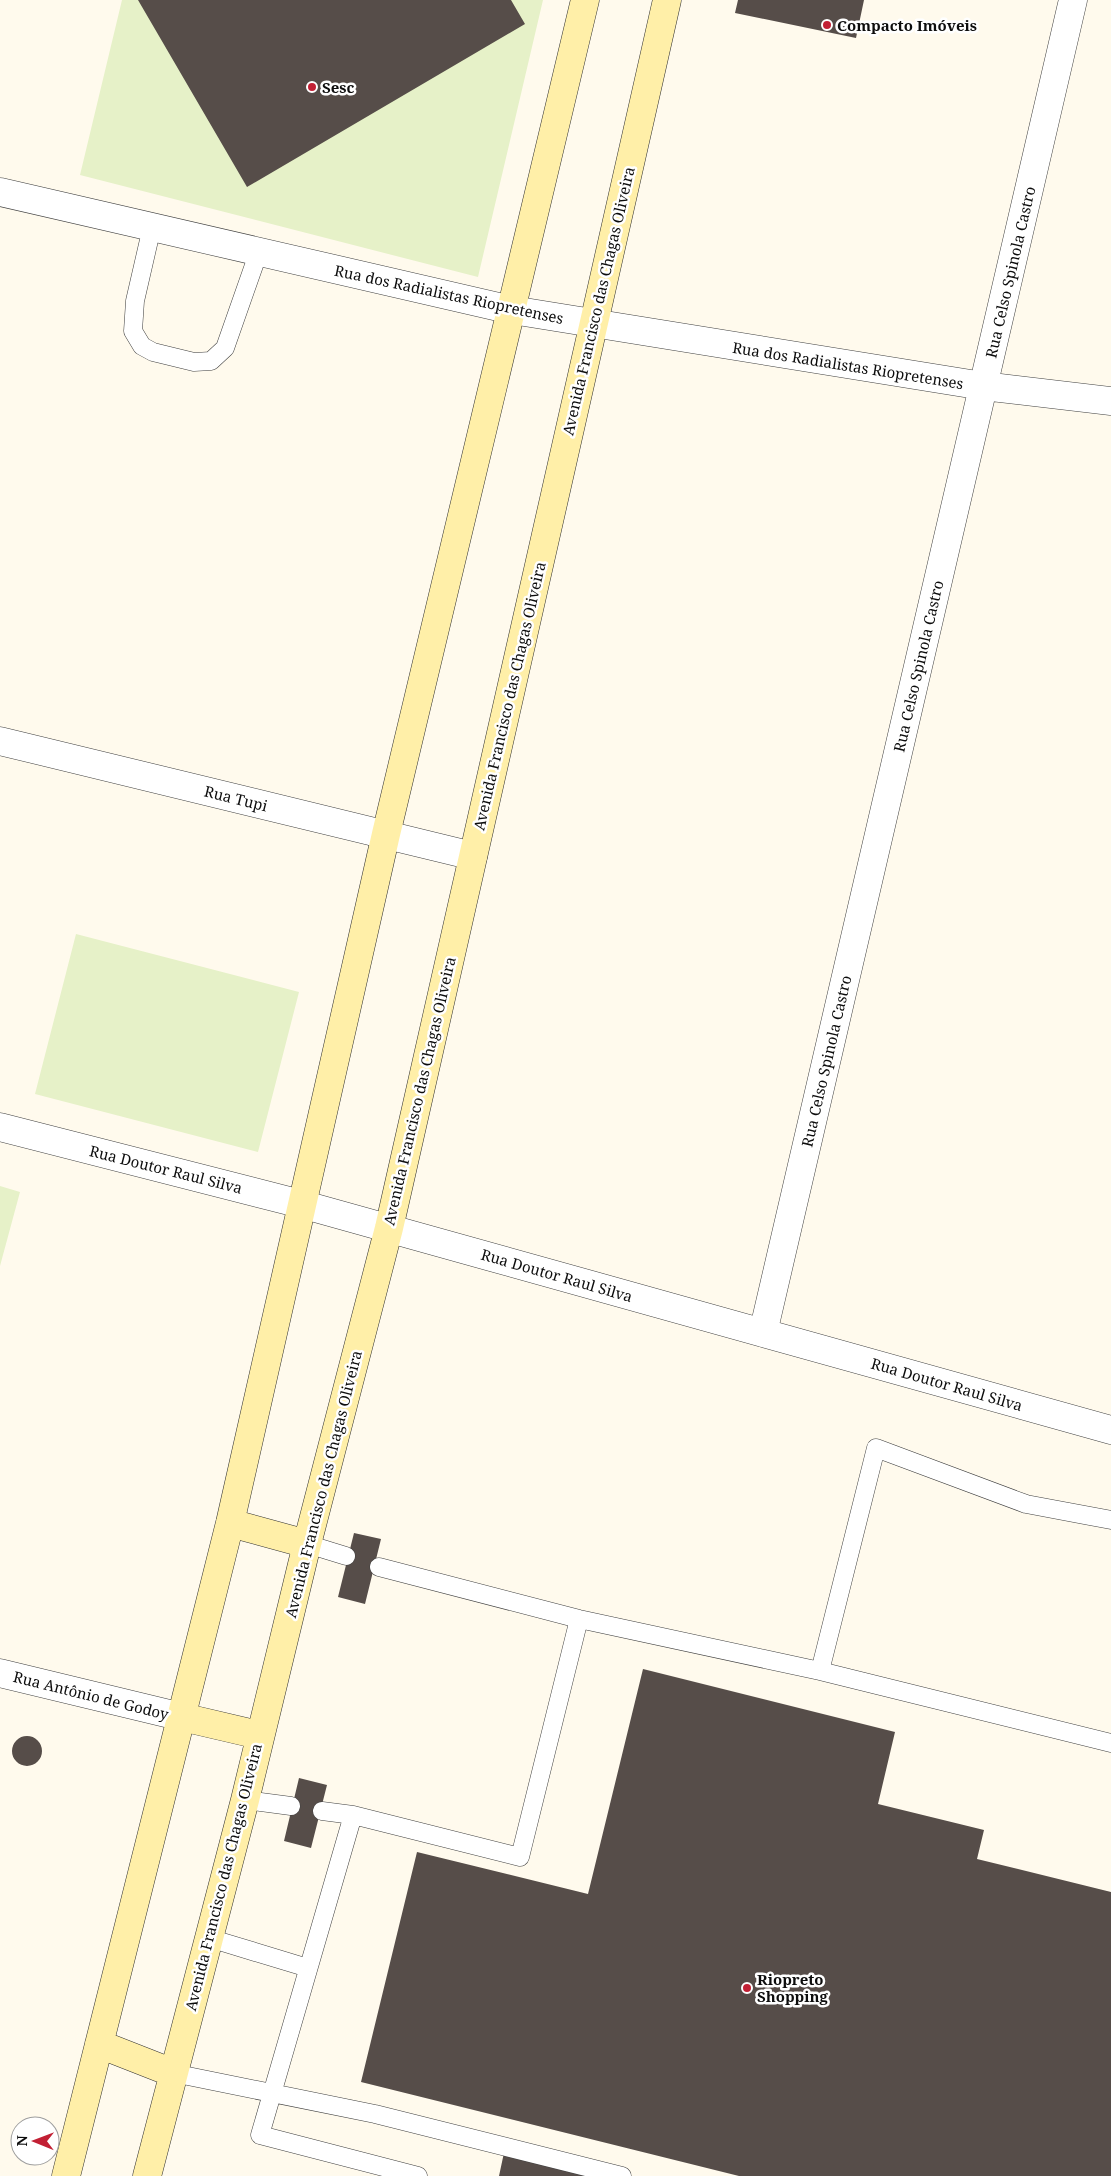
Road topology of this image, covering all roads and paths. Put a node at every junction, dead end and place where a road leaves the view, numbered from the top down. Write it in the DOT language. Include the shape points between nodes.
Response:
graph roads {
  1 [pos="585,0"];
  2 [pos="667,0"];
  3 [pos="1073,0"];
  4 [pos="0,192"];
  5 [pos="152,227"];
  6 [pos="259,251"];
  7 [pos="512,310"];
  8 [pos="593,324"];
  9 [pos="983,386"];
  10 [pos="1111,402"];
  11 [pos="0,741"];
  12 [pos="386,834"];
  13 [pos="473,856"];
  14 [pos="0,1128"];
  15 [pos="301,1204"];
  16 [pos="389,1228"];
  17 [pos="763,1333"];
  18 [pos="1111,1430"];
  19 [pos="1111,1520"];
  20 [pos="230,1523"];
  21 [pos="307,1544"];
  22 [pos="346,1556"];
  23 [pos="379,1567"];
  24 [pos="579,1619"];
  25 [pos="820,1671"];
  26 [pos="0,1673"];
  27 [pos="182,1717"];
  28 [pos="259,1735"];
  29 [pos="1111,1743"];
  30 [pos="245,1800"];
  31 [pos="291,1806"];
  32 [pos="322,1811"];
  33 [pos="353,1815"];
  34 [pos="209,1938"];
  35 [pos="308,1968"];
  36 [pos="99,2044"];
  37 [pos="173,2073"];
  38 [pos="272,2094"];
  39 [pos="66,2176"];
  40 [pos="147,2176"];
  41 [pos="418,2176"];
  42 [pos="622,2176"];
  1 -- 7 [label="main road"];
  2 -- 8 [label="main road, Avenida Francisco das Chagas Oliveira"];
  3 -- 9 [label="street, Rua Celso Spinola Castro"];
  4 -- 5 [label="street, Rua dos Radialistas Riopretenses"];
  5 -- 6 [label="street, Rua dos Radialistas Riopretenses"];
  5 -- 6 [label="lane" via="135,301 133,331 142,346 194,362 211,361 225,348"];
  6 -- 7 [label="street, Rua dos Radialistas Riopretenses"];
  7 -- 8 [label="street, Rua dos Radialistas Riopretenses"];
  7 -- 12 [label="main road"];
  8 -- 9 [label="street, Rua dos Radialistas Riopretenses"];
  8 -- 13 [label="main road, Avenida Francisco das Chagas Oliveira"];
  9 -- 10 [label="street, Rua dos Radialistas Riopretenses"];
  9 -- 17 [label="street, Rua Celso Spinola Castro"];
  11 -- 12 [label="street, Rua Tupi"];
  12 -- 13 [label="street, Rua Tupi"];
  12 -- 15 [label="main road"];
  13 -- 16 [label="main road, Avenida Francisco das Chagas Oliveira"];
  14 -- 15 [label="street, Rua Doutor Raul Silva"];
  15 -- 16 [label="street, Rua Doutor Raul Silva"];
  15 -- 20 [label="main road"];
  16 -- 17 [label="street, Rua Doutor Raul Silva"];
  16 -- 21 [label="main road, Avenida Francisco das Chagas Oliveira"];
  17 -- 18 [label="street, Rua Doutor Raul Silva"];
  19 -- 25 [label="lane" via="1026,1504 876,1448"];
  20 -- 21 [label="main road"];
  20 -- 27 [label="main road"];
  21 -- 22 [label="lane"];
  21 -- 28 [label="main road, Avenida Francisco das Chagas Oliveira"];
  23 -- 24 [label="lane"];
  24 -- 25 [label="lane"];
  24 -- 33 [label="lane" via="520,1857"];
  25 -- 29 [label="lane"];
  26 -- 27 [label="street, Rua Antônio de Godoy"];
  27 -- 28 [label="main road"];
  27 -- 36 [label="main road"];
  28 -- 30 [label="main road, Avenida Francisco das Chagas Oliveira"];
  30 -- 31 [label="lane"];
  30 -- 34 [label="main road, Avenida Francisco das Chagas Oliveira"];
  32 -- 33 [label="lane"];
  33 -- 35 [label="lane"];
  34 -- 35 [label="lane"];
  34 -- 37 [label="main road, Avenida Francisco das Chagas Oliveira"];
  35 -- 38 [label="lane"];
  36 -- 37 [label="main road"];
  36 -- 39 [label="main road"];
  37 -- 38 [label="lane"];
  37 -- 40 [label="main road, Avenida Francisco das Chagas Oliveira"];
  38 -- 41 [label="lane" via="260,2135"];
  38 -- 42 [label="lane" via="375,2114"];
}
